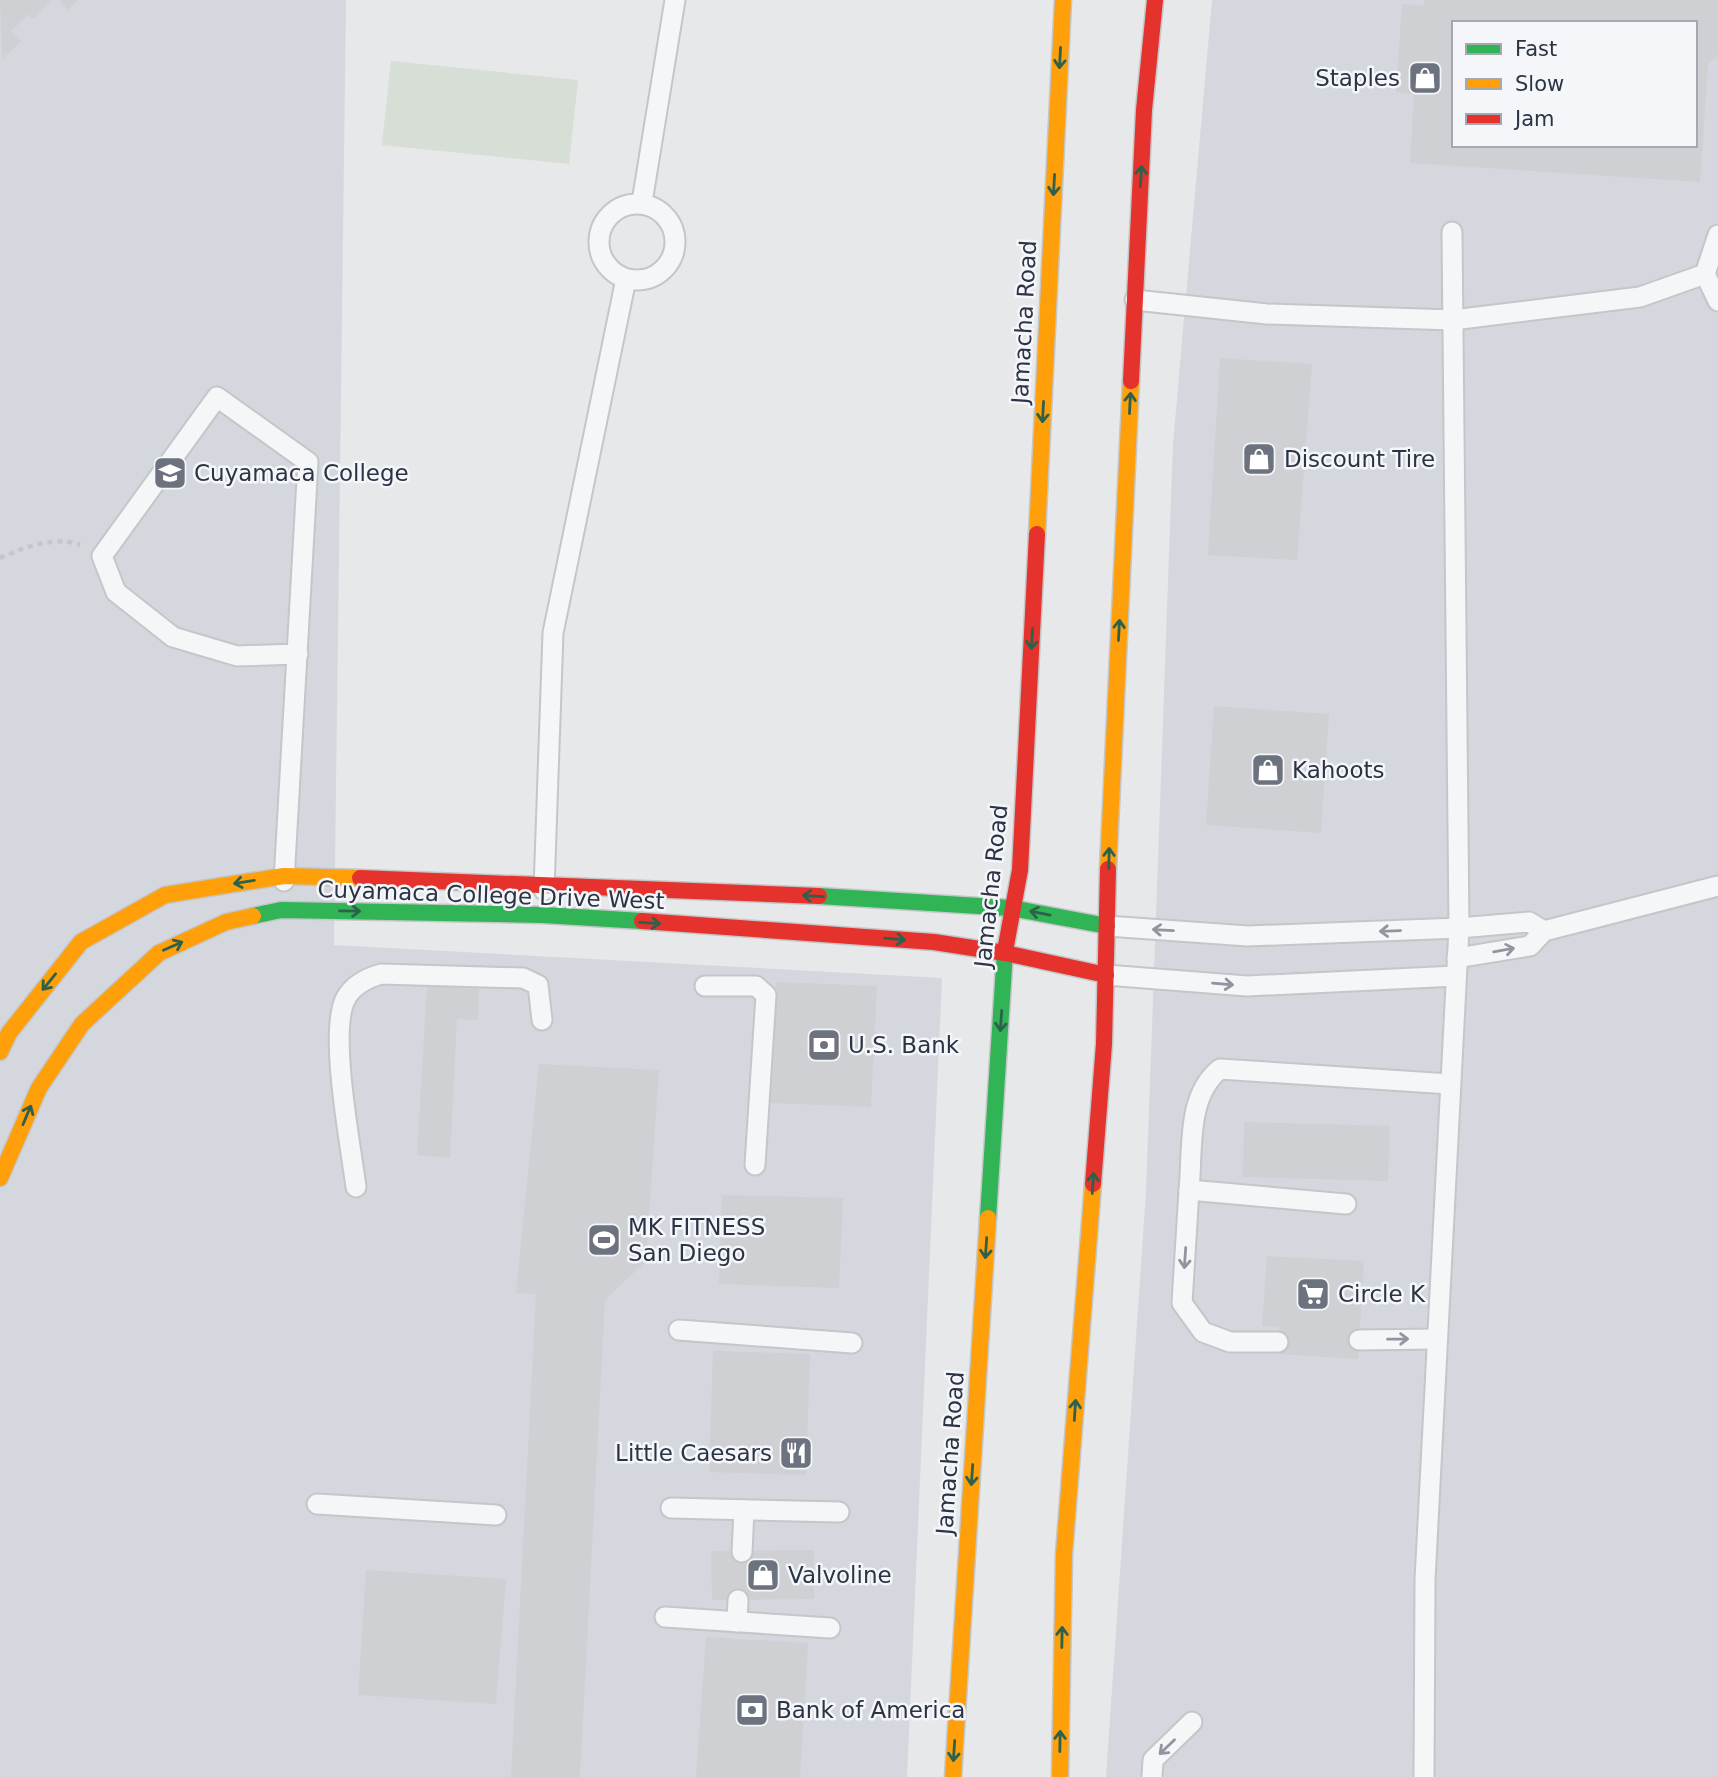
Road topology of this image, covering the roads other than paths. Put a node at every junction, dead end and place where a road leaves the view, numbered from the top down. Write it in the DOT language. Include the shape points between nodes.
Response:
graph roads {
  1 [pos="676,0"];
  2 [pos="1063,0"];
  3 [pos="1155,0"];
  4 [pos="642,202"];
  5 [pos="1452,232"];
  6 [pos="1718,236"];
  7 [pos="1705,274"];
  8 [pos="626,279"];
  9 [pos="1135,300"];
  10 [pos="1718,301"];
  11 [pos="1453,320"];
  12 [pos="298,654"];
  13 [pos="284,876"];
  14 [pos="544,883"];
  15 [pos="1718,886"];
  16 [pos="1011,908"];
  17 [pos="281,910"];
  18 [pos="543,915"];
  19 [pos="1107,926"];
  20 [pos="1459,928"];
  21 [pos="1544,931"];
  22 [pos="1005,953"];
  23 [pos="1457,967"];
  24 [pos="1106,975"];
  25 [pos="705,986"];
  26 [pos="542,1020"];
  27 [pos="0,1052"];
  28 [pos="1450,1084"];
  29 [pos="755,1165"];
  30 [pos="0,1178"];
  31 [pos="356,1187"];
  32 [pos="1189,1190"];
  33 [pos="1346,1204"];
  34 [pos="679,1330"];
  35 [pos="1437,1339"];
  36 [pos="1359,1340"];
  37 [pos="1278,1342"];
  38 [pos="852,1343"];
  39 [pos="317,1504"];
  40 [pos="671,1508"];
  41 [pos="744,1510"];
  42 [pos="839,1512"];
  43 [pos="496,1515"];
  44 [pos="741,1552"];
  45 [pos="738,1600"];
  46 [pos="666,1617"];
  47 [pos="737,1622"];
  48 [pos="830,1628"];
  49 [pos="1192,1722"];
  50 [pos="953,1777"];
  51 [pos="1060,1777"];
  52 [pos="1152,1777"];
  53 [pos="1424,1777"];
  1 -- 4 [label="lane"];
  2 -- 16 [label="main road, Jamacha Road, one-way" via="1020,870"];
  9 -- 3 [label="main road, one-way" via="1144,110"];
  4 -- 8 [label="lane" via="619,206 603,222 598,245 606,267"];
  4 -- 8 [label="lane" via="667,216 675,232 675,250 668,265 654,277"];
  5 -- 11 [label="lane"];
  6 -- 7 [label="lane"];
  7 -- 10 [label="lane"];
  7 -- 11 [label="lane" via="1640,297"];
  8 -- 14 [label="lane" via="553,633"];
  9 -- 11 [label="lane" via="1267,314"];
  19 -- 9 [label="main road, one-way"];
  11 -- 20 [label="lane"];
  12 -- 12 [label="lane" via="308,462 217,397 102,556 116,592 173,637 237,656"];
  12 -- 13 [label="lane"];
  13 -- 14 [label="main road, Cuyamaca College Drive West"];
  13 -- 17 [label="lane"];
  13 -- 27 [label="main road, Cuyamaca College Drive West, one-way" via="165,895 81,942 9,1032"];
  16 -- 14 [label="main road, Cuyamaca College Drive West, one-way"];
  14 -- 18 [label="lane"];
  15 -- 21 [label="lane"];
  19 -- 16 [label="main road, Cuyamaca College Drive West, one-way"];
  16 -- 22 [label="main road, Jamacha Road"];
  17 -- 18 [label="main road, Cuyamaca College Drive West, one-way"];
  30 -- 17 [label="main road, Cuyamaca College Drive West, one-way" via="39,1088 82,1024 159,953 226,922"];
  18 -- 22 [label="main road, Cuyamaca College Drive West, one-way" via="827,933"];
  20 -- 19 [label="lane, one-way" via="1248,936"];
  19 -- 24 [label="main road"];
  20 -- 21 [label="lane" via="1529,922"];
  20 -- 23 [label="lane"];
  23 -- 21 [label="lane, one-way" via="1530,946"];
  22 -- 24 [label="main road, Cuyamaca College Drive West"];
  22 -- 50 [label="main road, Jamacha Road, one-way"];
  24 -- 23 [label="lane, one-way" via="1247,986"];
  23 -- 28 [label="lane"];
  51 -- 24 [label="main road, one-way" via="1064,1554"];
  25 -- 29 [label="lane" via="756,986 766,995"];
  26 -- 31 [label="lane" via="538,985 523,978 381,974 365,978 346,998 340,1021"];
  28 -- 32 [label="lane" via="1220,1069 1206,1080 1198,1096"];
  28 -- 35 [label="lane"];
  32 -- 33 [label="lane"];
  32 -- 37 [label="lane, one-way" via="1182,1303 1203,1332 1230,1342"];
  34 -- 38 [label="lane"];
  36 -- 35 [label="lane, one-way"];
  35 -- 53 [label="lane" via="1424,1580"];
  39 -- 43 [label="lane"];
  40 -- 41 [label="lane"];
  41 -- 42 [label="lane"];
  41 -- 44 [label="lane"];
  45 -- 47 [label="lane"];
  46 -- 47 [label="lane"];
  47 -- 48 [label="lane"];
  49 -- 52 [label="lane, one-way" via="1153,1760"];
}
